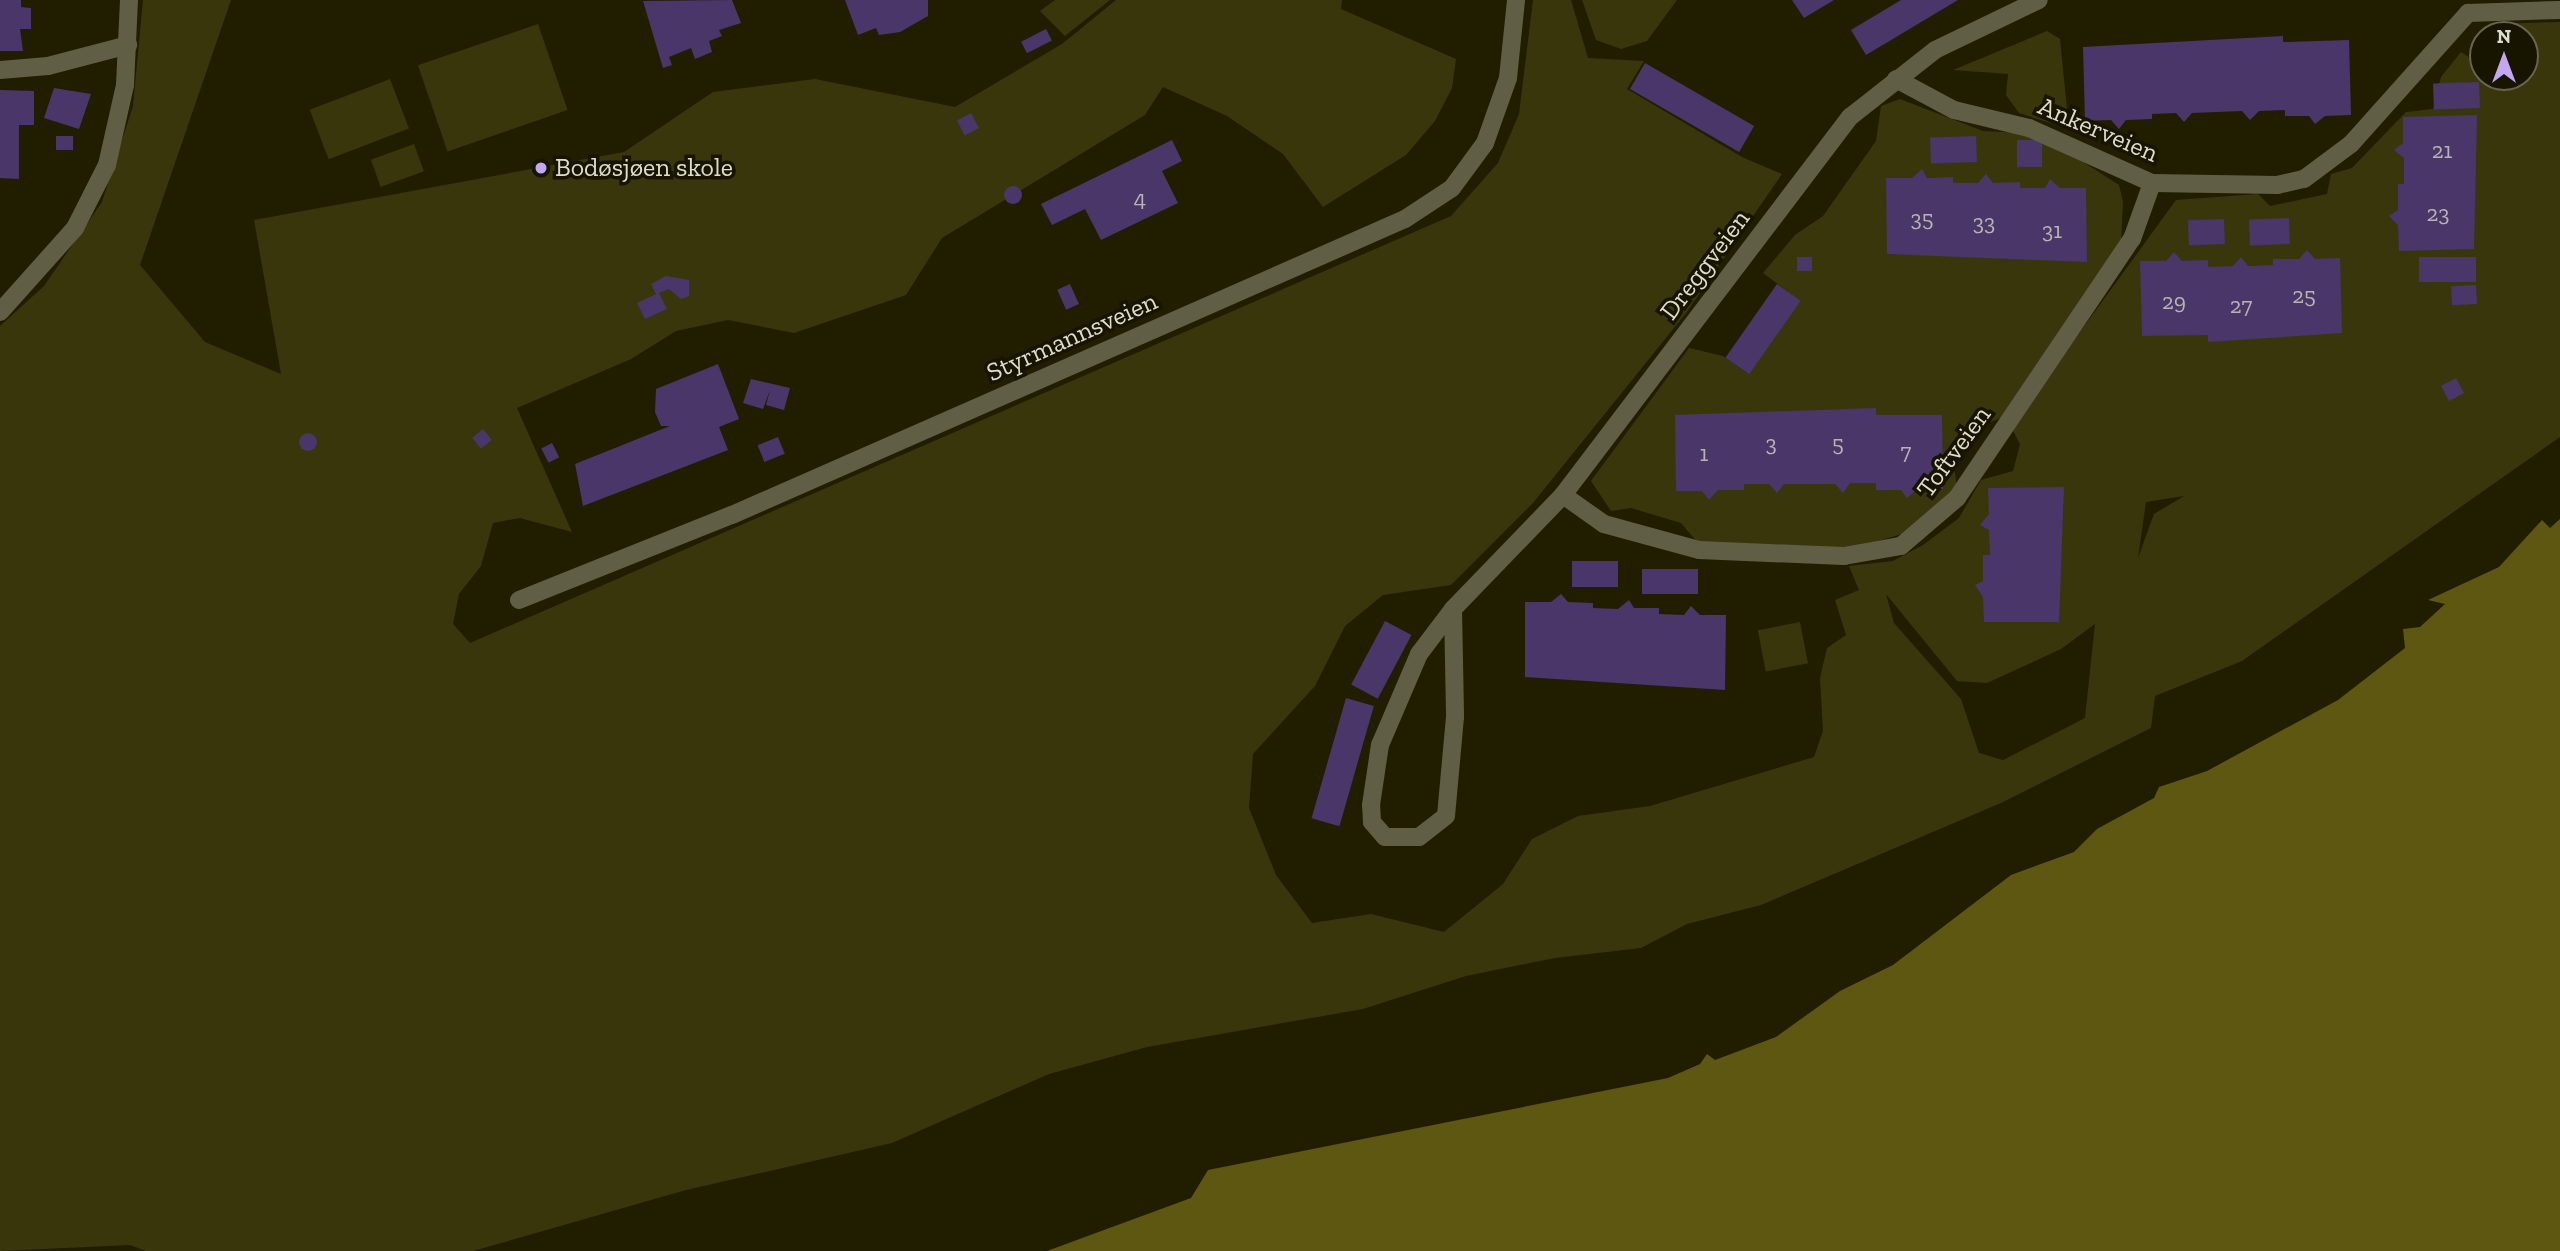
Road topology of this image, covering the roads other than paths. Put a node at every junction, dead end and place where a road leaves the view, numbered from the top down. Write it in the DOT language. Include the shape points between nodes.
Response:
graph roads {
  1 [pos="129,0"];
  2 [pos="1516,0"];
  3 [pos="2039,0"];
  4 [pos="2468,6"];
  5 [pos="2560,10"];
  6 [pos="128,45"];
  7 [pos="0,70"];
  8 [pos="1896,79"];
  9 [pos="2152,183"];
  10 [pos="0,312"];
  11 [pos="1563,495"];
  12 [pos="519,600"];
  13 [pos="1453,609"];
  1 -- 6 [label="street"];
  2 -- 12 [label="street, Styrmannsveien" via="1508,78 1485,143 1452,188 1405,219 743,509"];
  3 -- 8 [label="street, Dreggveien" via="1935,50"];
  4 -- 5 [label="street, Ankerveien"];
  4 -- 9 [label="street, Ankerveien" via="2375,121 2304,179 2193,188"];
  6 -- 7 [label="street" via="48,66"];
  6 -- 10 [label="street" via="107,164 92,197 52,260"];
  8 -- 9 [label="street, Ankerveien" via="1954,110 2059,139"];
  8 -- 11 [label="street, Dreggveien" via="1850,117"];
  9 -- 11 [label="street, Toftveien" via="2132,239 1957,498 1901,546 1844,556 1699,550 1604,524"];
  11 -- 13 [label="street, Dreggveien"];
  13 -- 13 [label="street, Dreggveien" via="1419,654 1380,745 1371,806 1373,822 1385,837 1419,837 1446,817 1455,717"];
}
